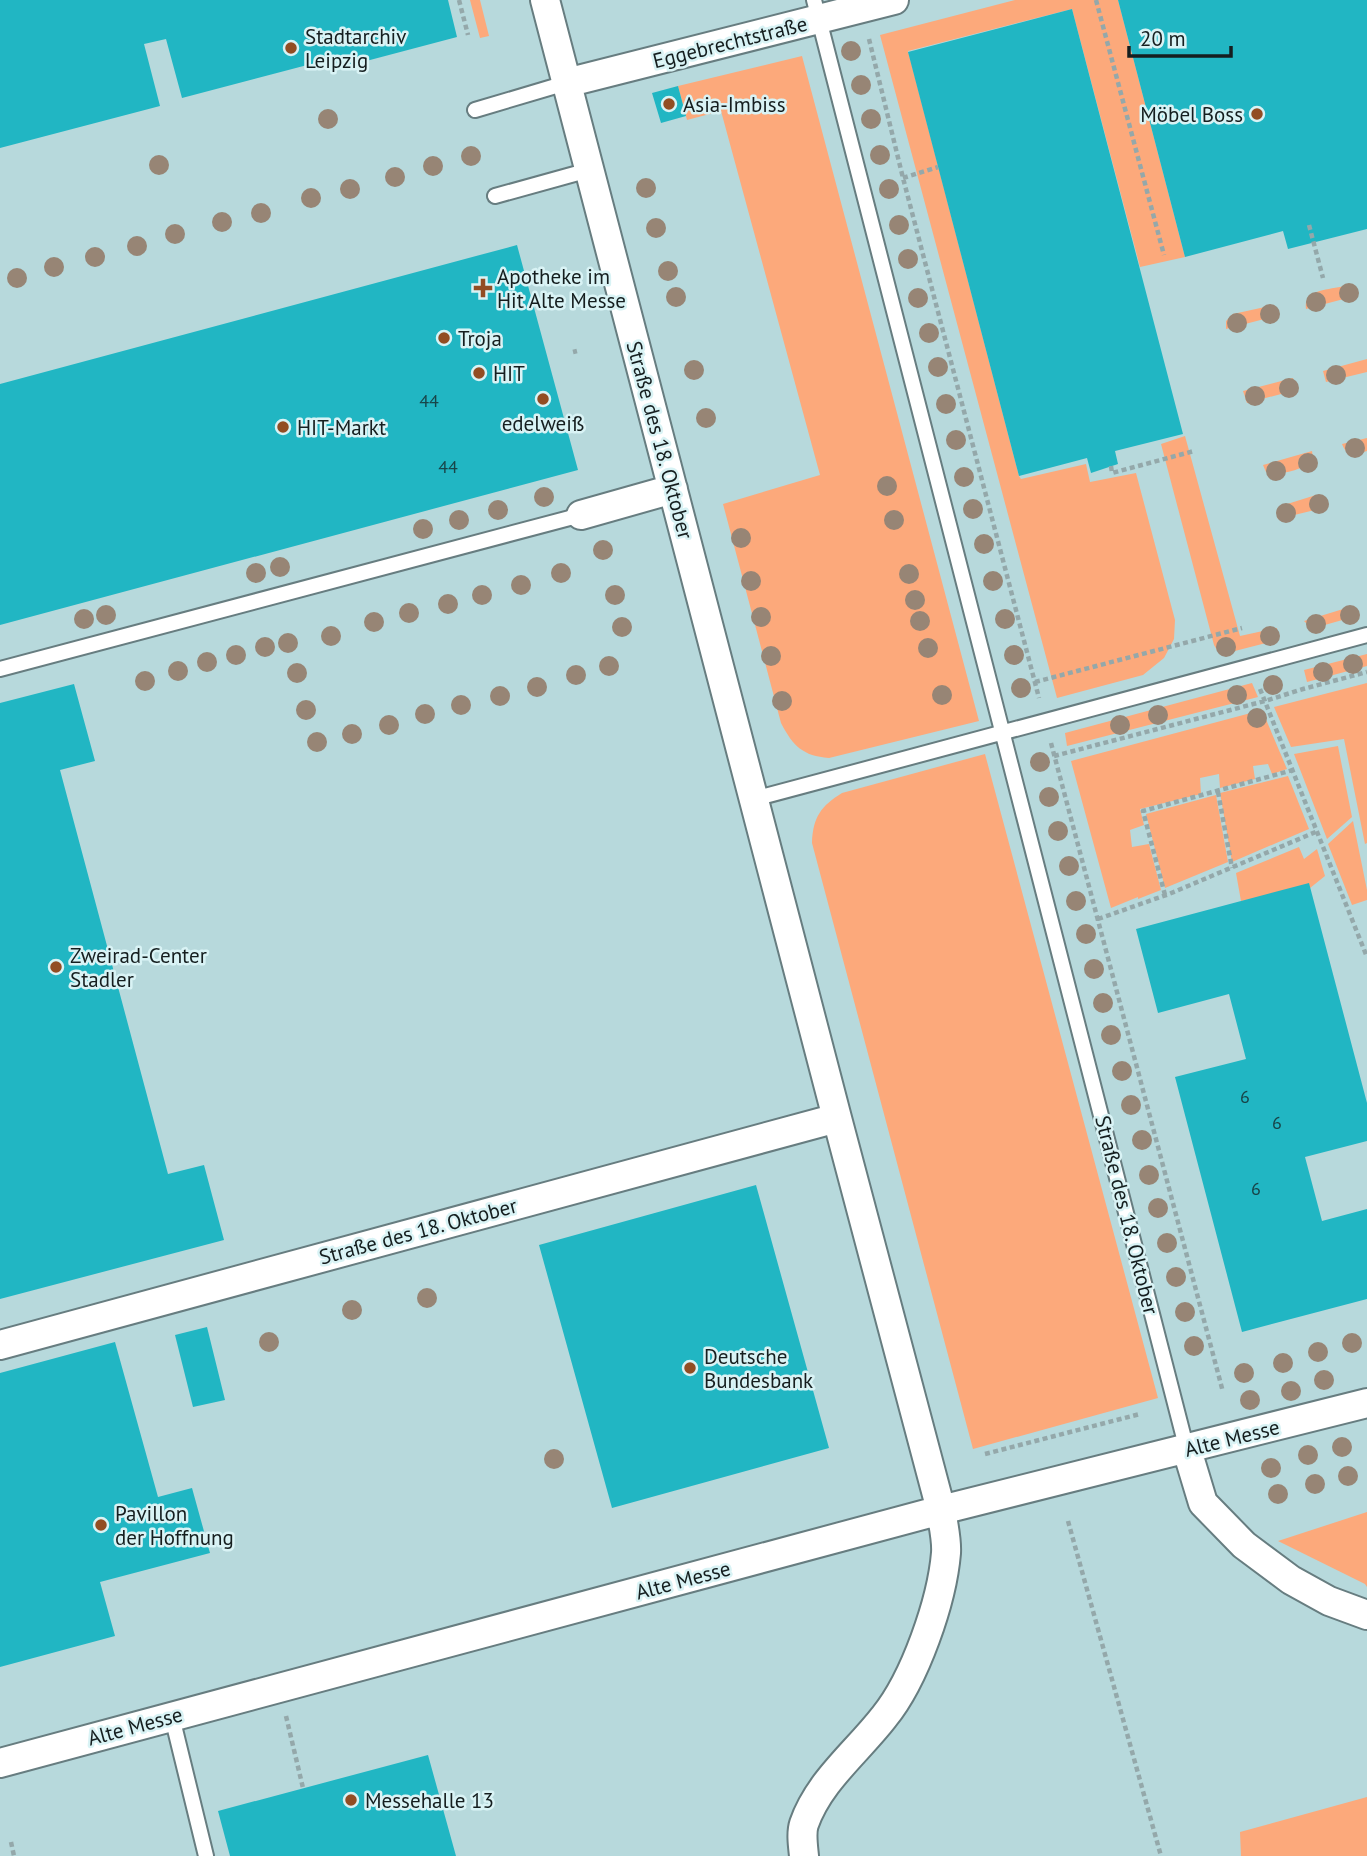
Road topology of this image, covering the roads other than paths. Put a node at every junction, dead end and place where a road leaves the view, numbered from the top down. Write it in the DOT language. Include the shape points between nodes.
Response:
graph roads {
  1 [pos="545,0"];
  2 [pos="894,0"];
  3 [pos="817,10"];
  4 [pos="566,83"];
  5 [pos="475,110"];
  6 [pos="589,170"];
  7 [pos="495,196"];
  8 [pos="673,489"];
  9 [pos="581,515"];
  10 [pos="1367,635"];
  11 [pos="0,669"];
  12 [pos="1002,731"];
  13 [pos="754,799"];
  14 [pos="837,1118"];
  15 [pos="0,1345"];
  16 [pos="1367,1404"];
  17 [pos="1187,1450"];
  18 [pos="942,1510"];
  19 [pos="1367,1615"];
  20 [pos="172,1717"];
  21 [pos="0,1763"];
  22 [pos="206,1856"];
  23 [pos="804,1856"];
  1 -- 4 [label="street, Straße des 18. Oktober"];
  2 -- 3 [label="street, Eggebrechtstraße"];
  3 -- 4 [label="street, Eggebrechtstraße"];
  3 -- 12 [label="lane, Straße des 18. Oktober"];
  4 -- 5 [label="lane"];
  4 -- 6 [label="street, Straße des 18. Oktober"];
  6 -- 7 [label="lane"];
  6 -- 8 [label="street, Straße des 18. Oktober"];
  8 -- 9 [label="street"];
  8 -- 13 [label="street, Straße des 18. Oktober"];
  9 -- 11 [label="lane"];
  10 -- 12 [label="lane"];
  12 -- 13 [label="lane"];
  12 -- 17 [label="lane, Straße des 18. Oktober"];
  13 -- 14 [label="street, Straße des 18. Oktober"];
  14 -- 15 [label="street, Straße des 18. Oktober"];
  14 -- 18 [label="street, Straße des 18. Oktober"];
  16 -- 17 [label="street, Alte Messe"];
  17 -- 18 [label="street, Alte Messe"];
  17 -- 19 [label="street, Straße des 18. Oktober" via="1203,1503 1244,1545 1291,1580"];
  18 -- 20 [label="street, Alte Messe"];
  18 -- 23 [label="street, Straße des 18. Oktober" via="946,1550 940,1591 921,1647 886,1716 816,1799 803,1826"];
  20 -- 21 [label="street, Alte Messe"];
  20 -- 22 [label="lane"];
}
